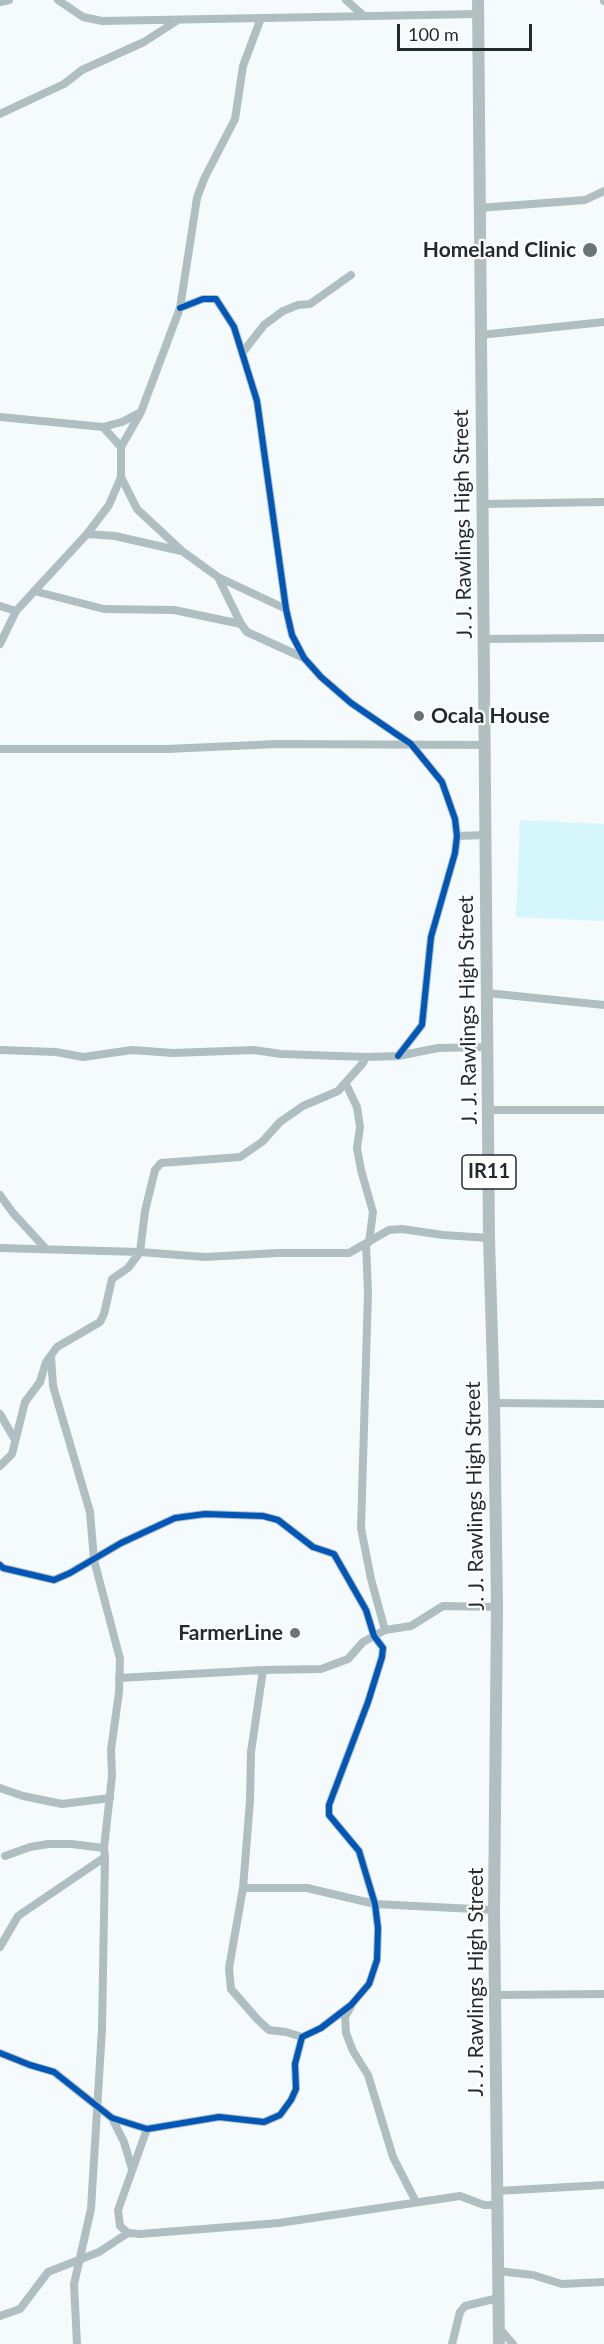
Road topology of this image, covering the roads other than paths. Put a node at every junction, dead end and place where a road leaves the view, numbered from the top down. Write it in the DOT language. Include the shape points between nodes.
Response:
graph roads {
  1 [pos="9,0"];
  2 [pos="58,0"];
  3 [pos="346,0"];
  4 [pos="478,0"];
  5 [pos="0,2"];
  6 [pos="478,14"];
  7 [pos="364,16"];
  8 [pos="261,18"];
  9 [pos="180,19"];
  10 [pos="0,114"];
  11 [pos="604,191"];
  12 [pos="479,208"];
  13 [pos="351,275"];
  14 [pos="180,308"];
  15 [pos="604,322"];
  16 [pos="480,335"];
  17 [pos="243,352"];
  18 [pos="141,412"];
  19 [pos="0,417"];
  20 [pos="104,426"];
  21 [pos="121,447"];
  22 [pos="121,477"];
  23 [pos="604,502"];
  24 [pos="483,504"];
  25 [pos="87,534"];
  26 [pos="182,551"];
  27 [pos="218,577"];
  28 [pos="34,591"];
  29 [pos="0,606"];
  30 [pos="286,609"];
  31 [pos="16,610"];
  32 [pos="241,624"];
  33 [pos="604,638"];
  34 [pos="484,639"];
  35 [pos="0,642"];
  36 [pos="304,658"];
  37 [pos="411,744"];
  38 [pos="485,745"];
  39 [pos="0,749"];
  40 [pos="486,835"];
  41 [pos="458,836"];
  42 [pos="487,993"];
  43 [pos="604,1005"];
  44 [pos="488,1047"];
  45 [pos="0,1050"];
  46 [pos="398,1056"];
  47 [pos="366,1057"];
  48 [pos="346,1084"];
  49 [pos="488,1110"];
  50 [pos="604,1110"];
  51 [pos="0,1196"];
  52 [pos="489,1238"];
  53 [pos="368,1243"];
  54 [pos="0,1248"];
  55 [pos="46,1249"];
  56 [pos="140,1252"];
  57 [pos="51,1356"];
  58 [pos="494,1403"];
  59 [pos="604,1404"];
  60 [pos="0,1414"];
  61 [pos="15,1440"];
  62 [pos="0,1466"];
  63 [pos="94,1560"];
  64 [pos="0,1564"];
  65 [pos="496,1607"];
  66 [pos="385,1630"];
  67 [pos="374,1636"];
  68 [pos="263,1670"];
  69 [pos="119,1678"];
  70 [pos="0,1788"];
  71 [pos="110,1798"];
  72 [pos="104,1848"];
  73 [pos="5,1856"];
  74 [pos="105,1857"];
  75 [pos="243,1888"];
  76 [pos="375,1904"];
  77 [pos="494,1910"];
  78 [pos="0,1947"];
  79 [pos="604,1994"];
  80 [pos="496,1995"];
  81 [pos="351,2005"];
  82 [pos="302,2037"];
  83 [pos="0,2053"];
  84 [pos="97,2106"];
  85 [pos="112,2118"];
  86 [pos="147,2129"];
  87 [pos="132,2169"];
  88 [pos="604,2184"];
  89 [pos="497,2191"];
  90 [pos="416,2202"];
  91 [pos="497,2205"];
  92 [pos="128,2233"];
  93 [pos="80,2260"];
  94 [pos="498,2271"];
  95 [pos="604,2282"];
  96 [pos="498,2298"];
  97 [pos="0,2316"];
  98 [pos="499,2328"];
  99 [pos="77,2344"];
  100 [pos="452,2344"];
  101 [pos="499,2344"];
  102 [pos="513,2344"];
  1 -- 5 [label="street"];
  2 -- 9 [label="street" via="84,17 102,21"];
  3 -- 7 [label="street"];
  4 -- 6 [label="main road, J. J. Rawlings High Street / IR11"];
  6 -- 7 [label="street"];
  6 -- 12 [label="main road, J. J. Rawlings High Street / IR11"];
  7 -- 8 [label="street"];
  8 -- 9 [label="street"];
  8 -- 14 [label="street" via="243,66 235,118 197,198"];
  9 -- 10 [label="street" via="144,42"];
  11 -- 12 [label="street" via="585,200"];
  12 -- 16 [label="main road, J. J. Rawlings High Street / IR11"];
  13 -- 17 [label="street" via="310,304 283,311 264,325"];
  14 -- 17 [label="street" via="203,299 216,299 234,327"];
  14 -- 18 [label="street"];
  15 -- 16 [label="street"];
  16 -- 24 [label="main road, J. J. Rawlings High Street / IR11"];
  17 -- 30 [label="street" via="257,401"];
  18 -- 20 [label="street"];
  18 -- 21 [label="street"];
  19 -- 20 [label="street"];
  20 -- 21 [label="street"];
  21 -- 22 [label="street"];
  22 -- 25 [label="street" via="109,505"];
  22 -- 26 [label="street" via="137,509"];
  23 -- 24 [label="street"];
  24 -- 34 [label="main road, J. J. Rawlings High Street / IR11"];
  25 -- 26 [label="street"];
  25 -- 28 [label="street"];
  26 -- 27 [label="street"];
  27 -- 30 [label="street"];
  27 -- 32 [label="street"];
  28 -- 31 [label="street"];
  28 -- 32 [label="street" via="104,609 174,610"];
  29 -- 31 [label="street"];
  30 -- 36 [label="street" via="292,635"];
  31 -- 35 [label="street"];
  32 -- 36 [label="street" via="255,637"];
  33 -- 34 [label="street"];
  34 -- 38 [label="main road, J. J. Rawlings High Street / IR11"];
  36 -- 37 [label="street" via="351,703"];
  37 -- 38 [label="street"];
  37 -- 39 [label="street"];
  37 -- 41 [label="street" via="442,782"];
  38 -- 40 [label="main road, J. J. Rawlings High Street / IR11"];
  40 -- 41 [label="street"];
  40 -- 42 [label="main road, J. J. Rawlings High Street / IR11"];
  41 -- 46 [label="street" via="431,937 422,1025"];
  42 -- 43 [label="street"];
  42 -- 44 [label="main road, J. J. Rawlings High Street / IR11"];
  44 -- 46 [label="street" via="438,1048"];
  44 -- 49 [label="main road, J. J. Rawlings High Street / IR11"];
  45 -- 47 [label="street" via="83,1057 132,1050 254,1050"];
  46 -- 47 [label="street"];
  47 -- 48 [label="street"];
  48 -- 53 [label="street" via="357,1107 357,1148 373,1212"];
  48 -- 56 [label="street" via="303,1106 240,1157 161,1163 155,1170 145,1211"];
  49 -- 50 [label="street"];
  49 -- 52 [label="main road, J. J. Rawlings High Street / IR11"];
  51 -- 55 [label="street"];
  52 -- 53 [label="street" via="402,1229 389,1230"];
  52 -- 58 [label="main road, J. J. Rawlings High Street / IR11"];
  53 -- 56 [label="street" via="349,1253 332,1254 205,1257"];
  53 -- 66 [label="street" via="362,1528"];
  54 -- 55 [label="street"];
  55 -- 56 [label="street"];
  56 -- 57 [label="street" via="128,1268 112,1279 100,1322 64,1341"];
  57 -- 61 [label="street" via="40,1382 25,1402"];
  57 -- 63 [label="street" via="54,1386 90,1512"];
  58 -- 59 [label="street"];
  58 -- 65 [label="main road, J. J. Rawlings High Street / IR11"];
  60 -- 61 [label="street"];
  61 -- 62 [label="street" via="12,1454"];
  63 -- 64 [label="street" via="50,1580"];
  63 -- 67 [label="street" via="175,1518 234,1514 278,1520 303,1541 334,1554 366,1610"];
  63 -- 69 [label="street" via="120,1659"];
  65 -- 66 [label="street" via="443,1606 411,1626"];
  65 -- 77 [label="main road, J. J. Rawlings High Street / IR11"];
  66 -- 67 [label="street"];
  67 -- 68 [label="street" via="348,1659 321,1669"];
  67 -- 76 [label="street" via="383,1648 382,1657 329,1804 329,1815 359,1851"];
  68 -- 69 [label="street"];
  68 -- 75 [label="street" via="252,1752"];
  69 -- 71 [label="street"];
  70 -- 71 [label="street" via="62,1804"];
  71 -- 72 [label="street"];
  72 -- 73 [label="street" via="48,1845"];
  72 -- 74 [label="street"];
  74 -- 78 [label="street" via="18,1916"];
  74 -- 84 [label="street"];
  75 -- 76 [label="street" via="307,1888"];
  75 -- 82 [label="street" via="229,1968 231,1989 269,2030"];
  76 -- 77 [label="street"];
  76 -- 81 [label="street" via="377,1960 369,1984"];
  77 -- 80 [label="main road, J. J. Rawlings High Street / IR11"];
  79 -- 80 [label="street"];
  80 -- 89 [label="main road, J. J. Rawlings High Street / IR11"];
  81 -- 82 [label="street"];
  81 -- 90 [label="street" via="345,2017 346,2034 368,2075 393,2157"];
  82 -- 86 [label="street" via="295,2064 296,2089 280,2115 264,2122 219,2117"];
  83 -- 84 [label="street" via="54,2072"];
  84 -- 85 [label="street"];
  84 -- 93 [label="street" via="91,2209"];
  85 -- 86 [label="street"];
  85 -- 87 [label="street"];
  86 -- 87 [label="street"];
  87 -- 92 [label="street" via="118,2210 120,2226"];
  88 -- 89 [label="street"];
  89 -- 91 [label="main road, J. J. Rawlings High Street / IR11"];
  90 -- 91 [label="street" via="460,2196 484,2205"];
  90 -- 92 [label="street" via="279,2223"];
  91 -- 94 [label="main road, J. J. Rawlings High Street / IR11"];
  92 -- 93 [label="street"];
  93 -- 97 [label="street" via="48,2272 20,2309"];
  93 -- 99 [label="street" via="74,2284"];
  94 -- 95 [label="street" via="534,2275 562,2284"];
  94 -- 96 [label="main road, J. J. Rawlings High Street / IR11"];
  96 -- 98 [label="main road, J. J. Rawlings High Street / IR11"];
  96 -- 100 [label="street" via="465,2306"];
  98 -- 101 [label="main road, J. J. Rawlings High Street / IR11"];
  98 -- 102 [label="street"];
}
